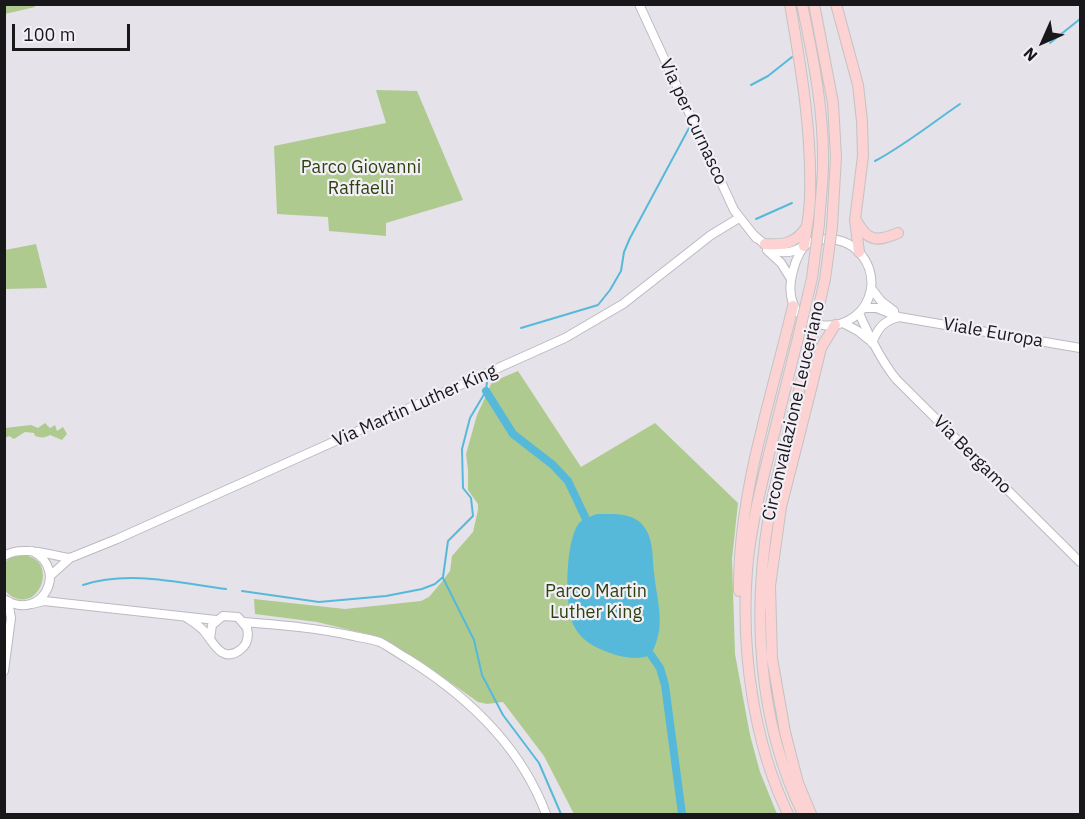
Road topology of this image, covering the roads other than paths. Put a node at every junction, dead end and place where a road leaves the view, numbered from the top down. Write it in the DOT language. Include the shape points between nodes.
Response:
graph roads {
  1 [pos="639,4"];
  2 [pos="790,4"];
  3 [pos="802,4"];
  4 [pos="814,4"];
  5 [pos="836,4"];
  6 [pos="739,218"];
  7 [pos="855,220"];
  8 [pos="806,227"];
  9 [pos="898,234"];
  10 [pos="754,235"];
  11 [pos="765,244"];
  12 [pos="804,246"];
  13 [pos="859,252"];
  14 [pos="791,280"];
  15 [pos="871,288"];
  16 [pos="793,306"];
  17 [pos="861,310"];
  18 [pos="902,317"];
  19 [pos="839,324"];
  20 [pos="872,342"];
  21 [pos="1080,348"];
  22 [pos="32,551"];
  23 [pos="4,556"];
  24 [pos="70,558"];
  25 [pos="1080,562"];
  26 [pos="50,576"];
  27 [pos="48,586"];
  28 [pos="6,600"];
  29 [pos="29,604"];
  30 [pos="67,604"];
  31 [pos="184,616"];
  32 [pos="11,618"];
  33 [pos="216,620"];
  34 [pos="244,622"];
  35 [pos="210,639"];
  36 [pos="748,668"];
  37 [pos="4,671"];
  38 [pos="546,814"];
  39 [pos="788,814"];
  40 [pos="803,814"];
  41 [pos="811,814"];
  1 -- 6 [label="street, Via per Curnasco"];
  2 -- 8 [label="highway" via="807,115 810,195"];
  3 -- 36 [label="highway, Circonvallazione Leuceriano, bridge" via="821,118 819,224 812,278 755,510 745,617"];
  4 -- 40 [label="highway, Circonvallazione Leuceriano, bridge" via="833,103 836,157 832,226 825,279 769,513 759,598 762,668 774,730"];
  5 -- 7 [label="highway" via="858,85 862,121 864,156"];
  6 -- 10 [label="street, Via per Curnasco"];
  6 -- 24 [label="street, Via Martin Luther King" via="623,304 565,338"];
  7 -- 9 [label="highway" via="871,238"];
  7 -- 13 [label="highway"];
  8 -- 11 [label="highway" via="791,243"];
  8 -- 12 [label="highway"];
  10 -- 11 [label="street, Via per Curnasco"];
  10 -- 14 [label="street, Via per Curnasco" via="781,263"];
  11 -- 12 [label="street, Via per Curnasco" via="787,252"];
  12 -- 13 [label="street" via="833,239"];
  12 -- 14 [label="street"];
  13 -- 15 [label="street" via="870,271"];
  14 -- 16 [label="street"];
  15 -- 17 [label="street"];
  15 -- 18 [label="street, Viale Europa"];
  16 -- 19 [label="street" via="812,322"];
  16 -- 36 [label="highway" via="744,511 739,567 740,646"];
  17 -- 18 [label="street, Viale Europa" via="876,308"];
  17 -- 19 [label="street"];
  17 -- 20 [label="street, Via Bergamo"];
  18 -- 20 [label="street" via="884,323"];
  18 -- 21 [label="street, Viale Europa"];
  19 -- 20 [label="street, Via Bergamo"];
  19 -- 41 [label="highway" via="821,348 782,507 771,586 772,658 784,732"];
  20 -- 25 [label="street, Via Bergamo" via="896,379"];
  22 -- 23 [label="street" via="18,550"];
  22 -- 24 [label="street"];
  22 -- 26 [label="street" via="43,559"];
  24 -- 26 [label="street, Via Martin Luther King"];
  26 -- 27 [label="street"];
  27 -- 29 [label="street" via="43,596"];
  27 -- 30 [label="street"];
  28 -- 29 [label="street"];
  28 -- 32 [label="street"];
  29 -- 30 [label="street"];
  29 -- 32 [label="street"];
  30 -- 31 [label="street"];
  31 -- 33 [label="street"];
  31 -- 35 [label="street"];
  32 -- 37 [label="street"];
  33 -- 34 [label="street" via="231,615"];
  33 -- 35 [label="street"];
  34 -- 35 [label="street" via="247,641 235,653 220,652"];
  34 -- 38 [label="street" via="304,627 380,642 417,665 465,700 497,733 522,766"];
  36 -- 39 [label="highway, Circonvallazione Leuceriano" via="773,776"];
}
